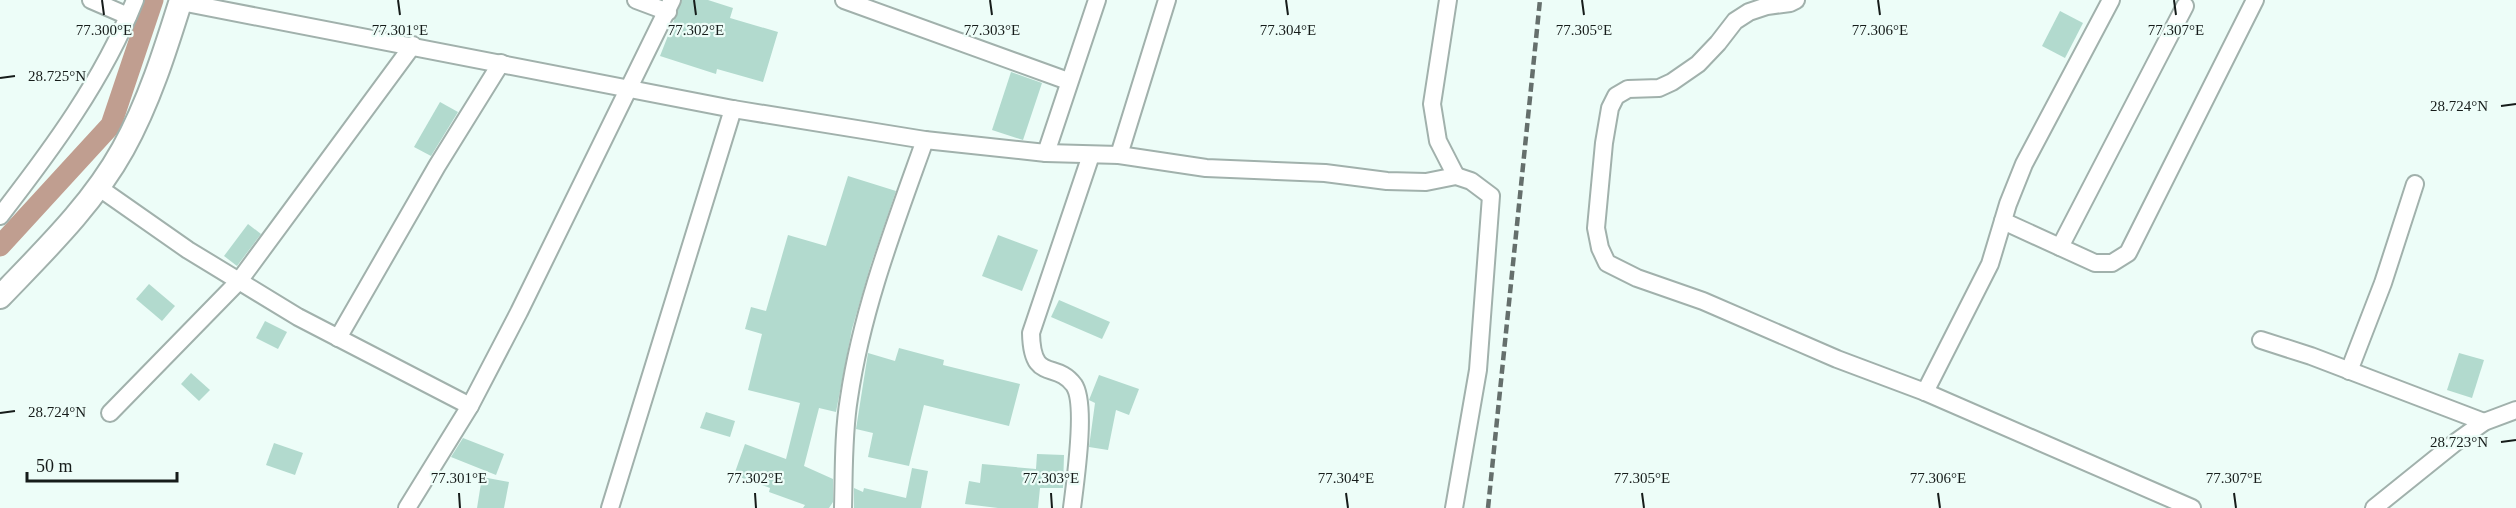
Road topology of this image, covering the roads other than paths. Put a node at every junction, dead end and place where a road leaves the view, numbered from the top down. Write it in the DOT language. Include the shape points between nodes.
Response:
graph roads {
  1 [pos="91,0"];
  2 [pos="636,0"];
  3 [pos="844,0"];
  4 [pos="1097,0"];
  5 [pos="1167,0"];
  6 [pos="1448,0"];
  7 [pos="1796,0"];
  8 [pos="2111,0"];
  9 [pos="2255,0"];
  10 [pos="181,1"];
  11 [pos="670,6"];
  12 [pos="2185,6"];
  13 [pos="132,8"];
  14 [pos="413,45"];
  15 [pos="501,63"];
  16 [pos="1068,81"];
  17 [pos="631,88"];
  18 [pos="734,109"];
  19 [pos="925,140"];
  20 [pos="1046,153"];
  21 [pos="1091,155"];
  22 [pos="1119,155"];
  23 [pos="1456,176"];
  24 [pos="2415,184"];
  25 [pos="98,187"];
  26 [pos="0,216"];
  27 [pos="2003,221"];
  28 [pos="2060,247"];
  29 [pos="239,281"];
  30 [pos="0,297"];
  31 [pos="338,338"];
  32 [pos="2261,340"];
  33 [pos="2349,371"];
  34 [pos="1925,392"];
  35 [pos="470,406"];
  36 [pos="2516,410"];
  37 [pos="110,413"];
  38 [pos="2484,422"];
  39 [pos="407,508"];
  40 [pos="610,508"];
  41 [pos="843,508"];
  42 [pos="1072,508"];
  43 [pos="1454,508"];
  44 [pos="2192,508"];
  45 [pos="2374,508"];
  1 -- 13 [label="street"];
  2 -- 11 [label="street"];
  3 -- 16 [label="street"];
  4 -- 16 [label="street"];
  5 -- 22 [label="street"];
  6 -- 23 [label="street" via="1432,104 1438,141"];
  7 -- 34 [label="street" via="1749,12 1735,21 1698,64 1671,82 1616,96 1604,143 1596,228 1600,248 1607,263 1620,271"];
  8 -- 27 [label="street" via="2024,164"];
  9 -- 28 [label="street" via="2128,253 2103,265"];
  10 -- 14 [label="street"];
  10 -- 25 [label="street" via="145,107"];
  11 -- 17 [label="street"];
  12 -- 28 [label="street"];
  13 -- 26 [label="street" via="90,91"];
  14 -- 15 [label="street"];
  14 -- 29 [label="street"];
  15 -- 17 [label="street"];
  15 -- 31 [label="street"];
  16 -- 20 [label="street"];
  17 -- 18 [label="street"];
  17 -- 35 [label="street"];
  18 -- 19 [label="street"];
  18 -- 40 [label="street"];
  19 -- 20 [label="street"];
  19 -- 41 [label="street" via="881,266 857,354 849,400"];
  20 -- 21 [label="street"];
  21 -- 22 [label="street"];
  21 -- 42 [label="street" via="1031,333 1031,352 1036,362 1074,385 1080,406"];
  22 -- 23 [label="street" via="1206,168 1324,173 1388,181 1426,182"];
  23 -- 43 [label="street" via="1472,181 1491,196 1478,370"];
  24 -- 33 [label="street"];
  25 -- 29 [label="street"];
  25 -- 30 [label="street"];
  27 -- 28 [label="street"];
  27 -- 34 [label="street" via="1990,264"];
  29 -- 31 [label="street"];
  29 -- 37 [label="street"];
  31 -- 35 [label="street"];
  32 -- 33 [label="street"];
  33 -- 38 [label="street"];
  34 -- 44 [label="street"];
  35 -- 39 [label="street"];
  36 -- 38 [label="street"];
  38 -- 45 [label="street"];
}
